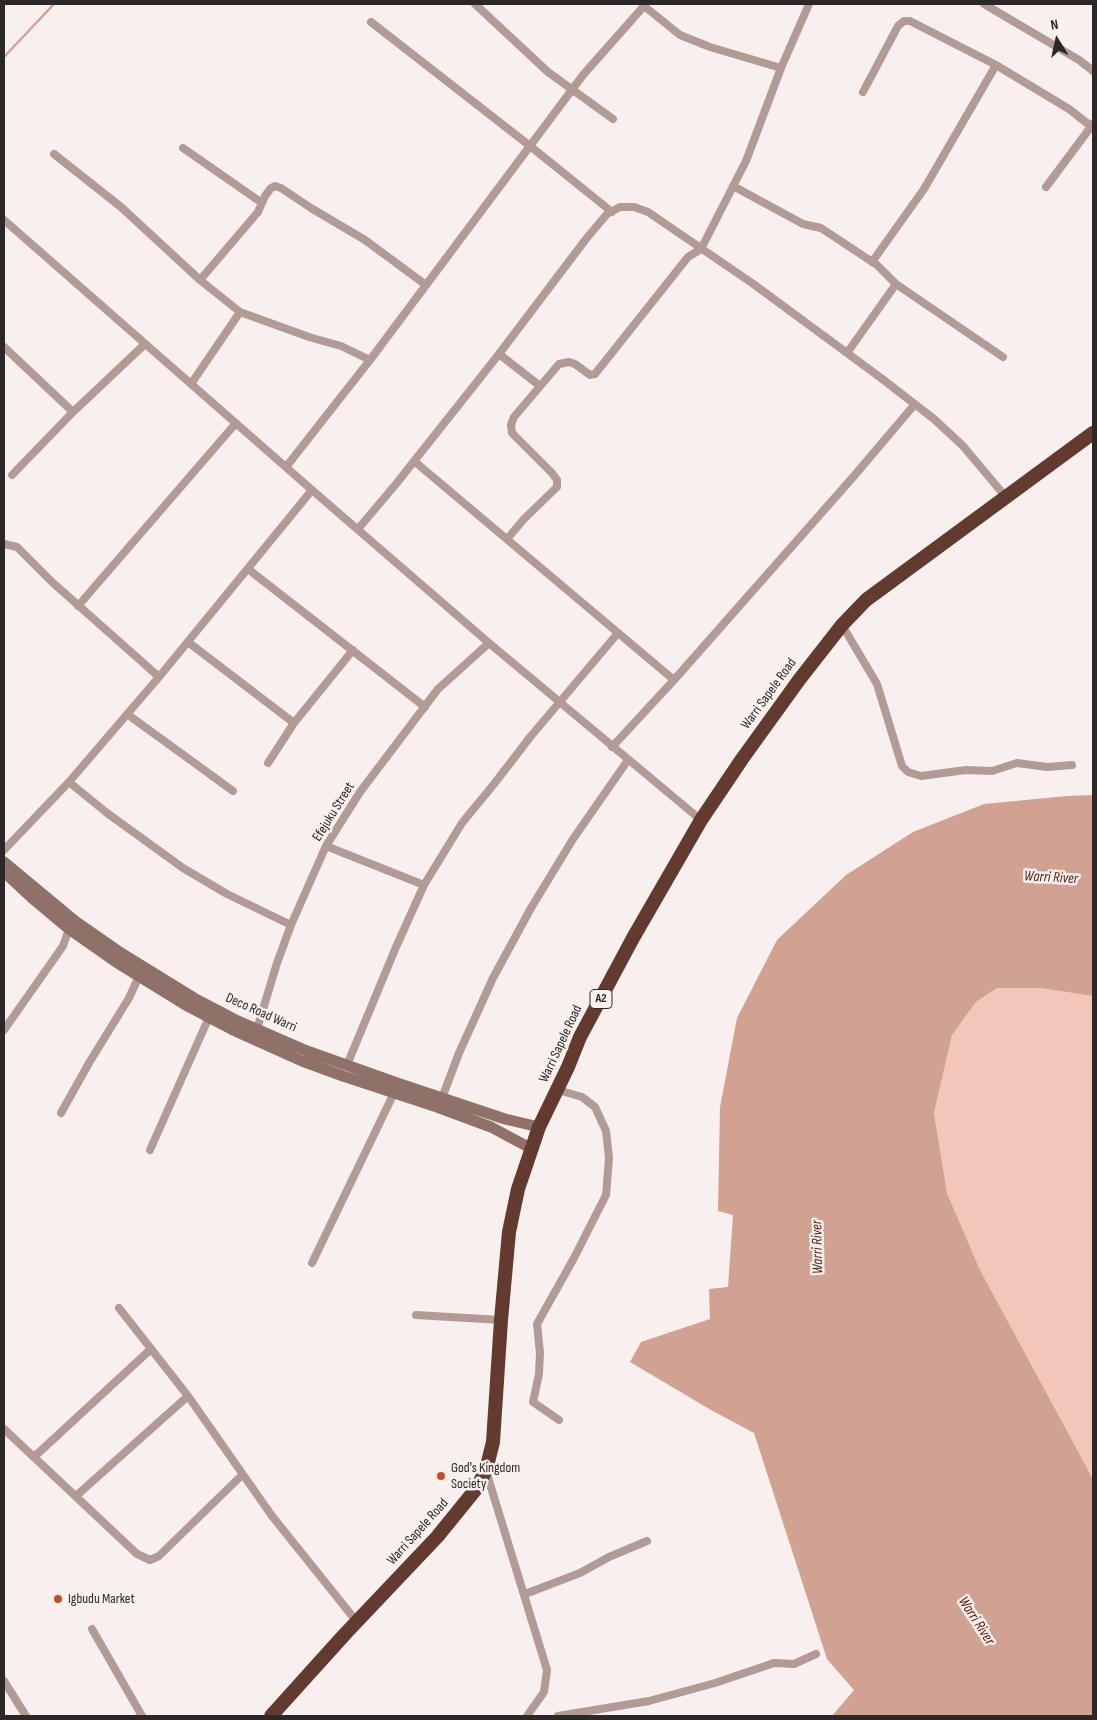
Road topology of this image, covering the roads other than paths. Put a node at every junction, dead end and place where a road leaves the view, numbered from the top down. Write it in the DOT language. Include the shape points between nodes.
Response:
graph roads {
  1 [pos="475,4"];
  2 [pos="809,4"];
  3 [pos="984,4"];
  4 [pos="644,5"];
  5 [pos="371,22"];
  6 [pos="996,65"];
  7 [pos="781,68"];
  8 [pos="1093,71"];
  9 [pos="572,91"];
  10 [pos="863,92"];
  11 [pos="613,119"];
  12 [pos="1092,126"];
  13 [pos="530,146"];
  14 [pos="182,148"];
  15 [pos="54,154"];
  16 [pos="733,186"];
  17 [pos="1046,187"];
  18 [pos="262,203"];
  19 [pos="612,212"];
  20 [pos="4,220"];
  21 [pos="700,249"];
  22 [pos="872,262"];
  23 [pos="200,280"];
  24 [pos="896,284"];
  25 [pos="426,285"];
  26 [pos="240,312"];
  27 [pos="145,344"];
  28 [pos="4,348"];
  29 [pos="847,353"];
  30 [pos="499,354"];
  31 [pos="1004,357"];
  32 [pos="370,360"];
  33 [pos="191,384"];
  34 [pos="540,386"];
  35 [pos="915,404"];
  36 [pos="74,412"];
  37 [pos="236,423"];
  38 [pos="1093,433"];
  39 [pos="414,461"];
  40 [pos="286,467"];
  41 [pos="12,475"];
  42 [pos="312,490"];
  43 [pos="1006,496"];
  44 [pos="358,529"];
  45 [pos="507,540"];
  46 [pos="4,544"];
  47 [pos="248,569"];
  48 [pos="78,606"];
  49 [pos="842,625"];
  50 [pos="618,633"];
  51 [pos="188,642"];
  52 [pos="489,643"];
  53 [pos="352,650"];
  54 [pos="159,677"];
  55 [pos="674,680"];
  56 [pos="560,703"];
  57 [pos="425,707"];
  58 [pos="126,714"];
  59 [pos="294,723"];
  60 [pos="612,747"];
  61 [pos="628,760"];
  62 [pos="268,763"];
  63 [pos="1072,765"];
  64 [pos="69,782"];
  65 [pos="233,791"];
  66 [pos="701,820"];
  67 [pos="326,846"];
  68 [pos="4,850"];
  69 [pos="4,862"];
  70 [pos="4,872"];
  71 [pos="424,885"];
  72 [pos="291,925"];
  73 [pos="70,929"];
  74 [pos="139,976"];
  75 [pos="211,1013"];
  76 [pos="257,1028"];
  77 [pos="4,1030"];
  78 [pos="347,1065"];
  79 [pos="558,1090"];
  80 [pos="394,1093"];
  81 [pos="442,1098"];
  82 [pos="61,1113"];
  83 [pos="539,1127"];
  84 [pos="532,1149"];
  85 [pos="150,1150"];
  86 [pos="312,1263"];
  87 [pos="119,1308"];
  88 [pos="416,1315"];
  89 [pos="501,1320"];
  90 [pos="151,1349"];
  91 [pos="188,1396"];
  92 [pos="559,1420"];
  93 [pos="4,1429"];
  94 [pos="34,1457"];
  95 [pos="486,1470"];
  96 [pos="242,1475"];
  97 [pos="76,1496"];
  98 [pos="647,1541"];
  99 [pos="525,1594"];
  100 [pos="357,1622"];
  101 [pos="92,1629"];
  102 [pos="816,1654"];
  103 [pos="4,1681"];
  104 [pos="26,1716"];
  105 [pos="142,1716"];
  106 [pos="271,1716"];
  107 [pos="527,1716"];
  108 [pos="558,1716"];
  1 -- 9 [label="street"];
  2 -- 7 [label="street"];
  3 -- 8 [label="street"];
  4 -- 7 [label="street" via="680,35"];
  4 -- 9 [label="street"];
  5 -- 13 [label="street"];
  6 -- 10 [label="street" via="910,21 904,21 898,26"];
  6 -- 12 [label="street"];
  6 -- 22 [label="street" via="924,189"];
  7 -- 16 [label="street" via="746,161"];
  9 -- 11 [label="street"];
  9 -- 13 [label="street"];
  12 -- 17 [label="street"];
  13 -- 19 [label="street"];
  13 -- 25 [label="street"];
  14 -- 18 [label="street"];
  15 -- 23 [label="street" via="121,207"];
  16 -- 21 [label="street"];
  16 -- 22 [label="street" via="803,224 821,228"];
  18 -- 23 [label="street" via="258,212"];
  18 -- 25 [label="street" via="272,188 281,188 365,240"];
  19 -- 21 [label="street" via="620,207 648,212"];
  19 -- 30 [label="street" via="586,240"];
  20 -- 27 [label="street"];
  21 -- 29 [label="street"];
  21 -- 34 [label="street" via="688,257 595,374 590,375 569,362 559,364"];
  22 -- 24 [label="street"];
  23 -- 26 [label="street"];
  24 -- 29 [label="street"];
  24 -- 31 [label="street"];
  25 -- 32 [label="street"];
  26 -- 32 [label="street" via="341,346"];
  26 -- 33 [label="street"];
  27 -- 33 [label="street"];
  27 -- 36 [label="street"];
  28 -- 36 [label="street"];
  29 -- 35 [label="street"];
  30 -- 34 [label="street"];
  30 -- 39 [label="street"];
  32 -- 40 [label="street"];
  33 -- 37 [label="street"];
  34 -- 45 [label="street" via="514,417 512,433 552,473 557,487"];
  35 -- 43 [label="street" via="963,446"];
  35 -- 55 [label="street"];
  36 -- 41 [label="street"];
  37 -- 40 [label="street"];
  37 -- 48 [label="street"];
  38 -- 43 [label="highway, Warri Sapele Road / A2"];
  39 -- 44 [label="street"];
  39 -- 45 [label="street"];
  40 -- 42 [label="street"];
  42 -- 44 [label="street"];
  42 -- 47 [label="street"];
  43 -- 49 [label="highway, Warri Sapele Road / A2" via="866,600"];
  44 -- 52 [label="street"];
  45 -- 50 [label="street"];
  46 -- 48 [label="street" via="16,547"];
  47 -- 51 [label="street"];
  47 -- 53 [label="street"];
  48 -- 54 [label="street"];
  49 -- 63 [label="street" via="877,684 902,766 908,772 922,776 992,770 1017,763 1047,767"];
  49 -- 66 [label="highway, Warri Sapele Road / A2" via="742,759"];
  50 -- 55 [label="street"];
  50 -- 56 [label="street"];
  51 -- 54 [label="street"];
  51 -- 59 [label="street"];
  52 -- 56 [label="street"];
  52 -- 57 [label="street, Efejuku Street" via="438,689"];
  53 -- 57 [label="street"];
  53 -- 59 [label="street"];
  54 -- 58 [label="street"];
  55 -- 60 [label="street"];
  56 -- 60 [label="street"];
  56 -- 71 [label="street" via="462,823"];
  57 -- 67 [label="street, Efejuku Street" via="360,792"];
  58 -- 64 [label="street"];
  58 -- 65 [label="street"];
  59 -- 62 [label="street"];
  60 -- 61 [label="street"];
  61 -- 66 [label="street"];
  61 -- 81 [label="street" via="573,839 531,908 493,978"];
  64 -- 68 [label="street"];
  64 -- 72 [label="street" via="183,868"];
  66 -- 79 [label="highway, Warri Sapele Road / A2" via="589,1020"];
  67 -- 71 [label="street"];
  67 -- 72 [label="street, Efejuku Street"];
  69 -- 75 [label="main road, Deco Road Warri" via="75,921 194,998"];
  70 -- 73 [label="main road, Deco Road Warri"];
  71 -- 78 [label="street"];
  72 -- 76 [label="street, Efejuku Street"];
  73 -- 74 [label="main road, Deco Road Warri"];
  73 -- 77 [label="street" via="63,946"];
  74 -- 75 [label="main road, Deco Road Warri" via="189,1007"];
  74 -- 82 [label="street"];
  75 -- 76 [label="main road, Deco Road Warri"];
  75 -- 80 [label="main road, Deco Road Warri" via="302,1061"];
  75 -- 85 [label="street"];
  76 -- 78 [label="main road, Deco Road Warri"];
  78 -- 81 [label="main road, Deco Road Warri"];
  79 -- 83 [label="highway, Warri Sapele Road / A2"];
  79 -- 92 [label="street" via="582,1097 595,1107 606,1131 610,1158 606,1195 537,1324 539,1374 533,1402"];
  80 -- 84 [label="main road, Deco Road Warri" via="491,1127"];
  80 -- 86 [label="street"];
  81 -- 83 [label="main road, Deco Road Warri"];
  83 -- 84 [label="highway, Warri Sapele Road / A2"];
  84 -- 89 [label="highway, Warri Sapele Road / A2" via="518,1189 509,1232"];
  87 -- 90 [label="street"];
  88 -- 89 [label="street"];
  89 -- 95 [label="highway, Warri Sapele Road / A2" via="493,1442"];
  90 -- 91 [label="street"];
  90 -- 94 [label="street"];
  91 -- 96 [label="street"];
  91 -- 97 [label="street"];
  93 -- 94 [label="street"];
  94 -- 97 [label="street"];
  95 -- 99 [label="street"];
  95 -- 100 [label="highway, Warri Sapele Road / A2" via="476,1489 437,1536"];
  96 -- 97 [label="street" via="159,1556 150,1560 137,1554"];
  96 -- 100 [label="street"];
  98 -- 99 [label="street" via="580,1573"];
  99 -- 107 [label="street" via="547,1670 544,1692"];
  100 -- 106 [label="highway, Warri Sapele Road / A2"];
  101 -- 105 [label="street"];
  102 -- 108 [label="street" via="794,1664 774,1663 648,1701"];
  103 -- 104 [label="street"];
}
